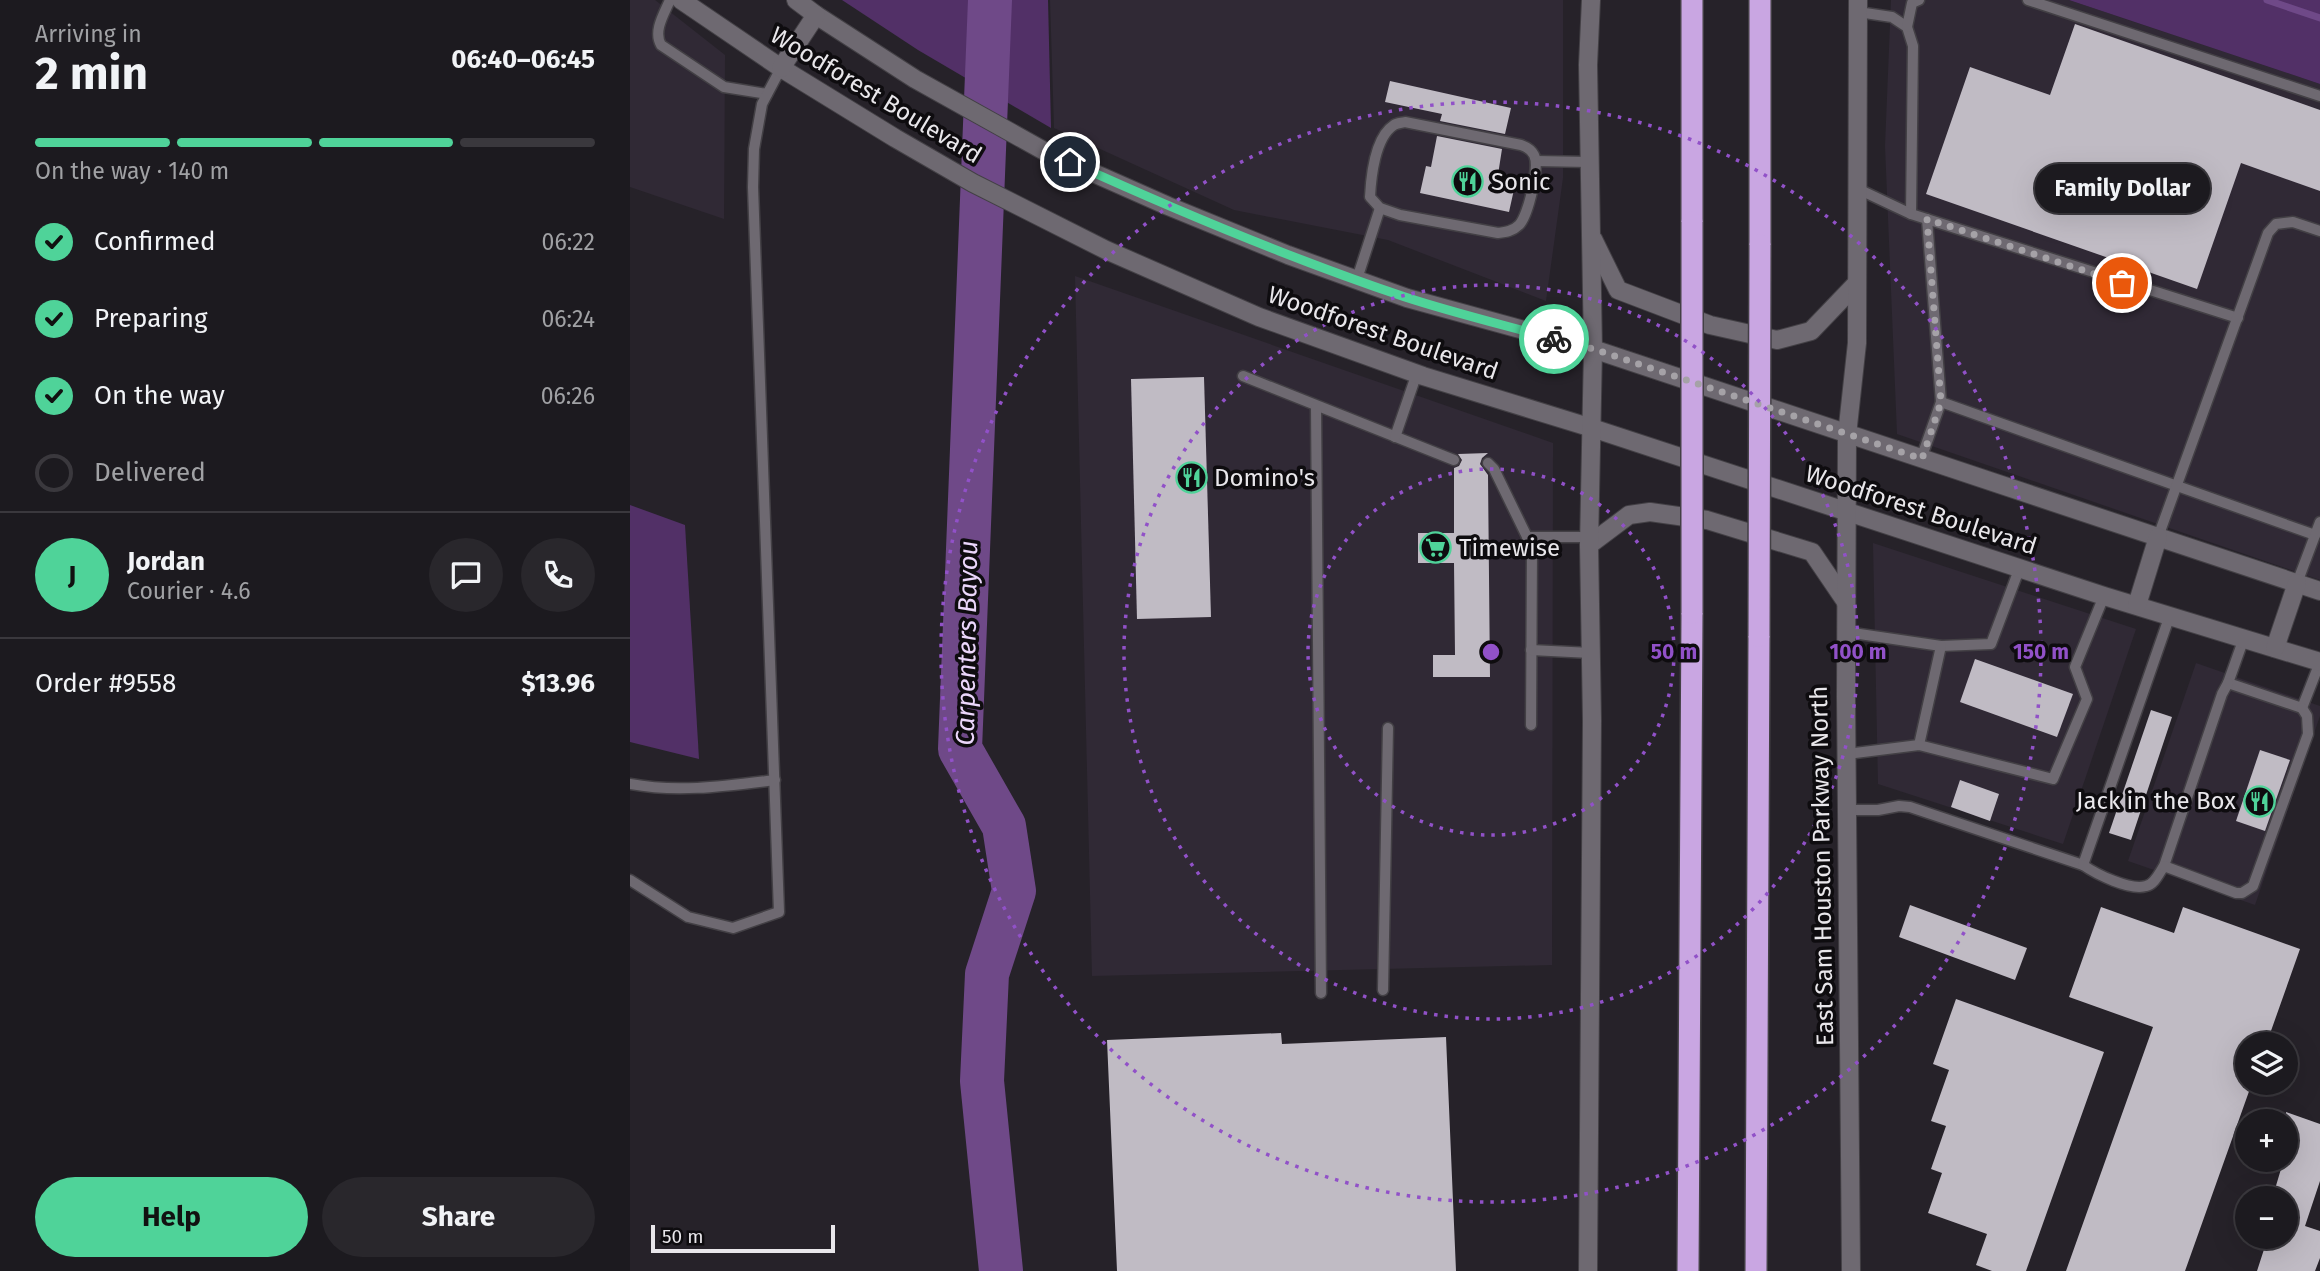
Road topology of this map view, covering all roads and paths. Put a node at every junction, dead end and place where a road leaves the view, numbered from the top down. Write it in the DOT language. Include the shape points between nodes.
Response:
graph roads {
  1 [pos="670,0"];
  2 [pos="681,0"];
  3 [pos="796,0"];
  4 [pos="1591,0"];
  5 [pos="1692,0"];
  6 [pos="1760,0"];
  7 [pos="1919,0"];
  8 [pos="2028,0"];
  9 [pos="1858,6"];
  10 [pos="816,15"];
  11 [pos="1907,27"];
  12 [pos="781,68"];
  13 [pos="767,94"];
  14 [pos="2320,96"];
  15 [pos="1536,161"];
  16 [pos="1590,162"];
  17 [pos="1858,189"];
  18 [pos="1380,208"];
  19 [pos="1911,214"];
  20 [pos="1927,219"];
  21 [pos="2320,231"];
  22 [pos="1590,232"];
  23 [pos="1357,279"];
  24 [pos="1857,283"];
  25 [pos="2238,318"];
  26 [pos="1594,349"];
  27 [pos="1416,373"];
  28 [pos="1243,376"];
  29 [pos="1941,402"];
  30 [pos="1316,406"];
  31 [pos="1592,428"];
  32 [pos="1847,435"];
  33 [pos="1395,437"];
  34 [pos="1922,459"];
  35 [pos="1454,460"];
  36 [pos="1488,463"];
  37 [pos="2178,485"];
  38 [pos="1847,512"];
  39 [pos="2320,522"];
  40 [pos="2315,535"];
  41 [pos="1527,537"];
  42 [pos="2158,537"];
  43 [pos="1590,541"];
  44 [pos="2020,567"];
  45 [pos="2297,583"];
  46 [pos="2320,591"];
  47 [pos="2104,596"];
  48 [pos="1846,601"];
  49 [pos="2137,605"];
  50 [pos="2170,615"];
  51 [pos="1846,632"];
  52 [pos="2244,638"];
  53 [pos="1941,646"];
  54 [pos="2275,648"];
  55 [pos="1531,650"];
  56 [pos="1591,653"];
  57 [pos="2320,662"];
  58 [pos="2228,683"];
  59 [pos="2302,708"];
  60 [pos="1531,726"];
  61 [pos="1388,728"];
  62 [pos="1919,745"];
  63 [pos="1847,754"];
  64 [pos="775,780"];
  65 [pos="630,784"];
  66 [pos="1847,810"];
  67 [pos="2083,865"];
  68 [pos="2164,866"];
  69 [pos="630,880"];
  70 [pos="1383,990"];
  71 [pos="1321,993"];
  72 [pos="1588,1271"];
  73 [pos="1688,1271"];
  74 [pos="1756,1271"];
  75 [pos="1851,1271"];
  1 -- 13 [label="lane" via="658,29 661,45 724,87"];
  2 -- 12 [label="main road, Woodforest Boulevard"];
  3 -- 10 [label="main road, Woodforest Boulevard"];
  4 -- 16 [label="main road"];
  5 -- 73 [label="highway, bridge"];
  6 -- 74 [label="highway, bridge"];
  7 -- 11 [label="lane" via="1912,4"];
  8 -- 14 [label="lane"];
  9 -- 11 [label="lane"];
  9 -- 17 [label="main road, East Sam Houston Parkway North"];
  10 -- 12 [label="main road"];
  10 -- 23 [label="main road, Woodforest Boulevard" via="915,79 1046,152 1168,206"];
  11 -- 19 [label="lane" via="1913,46"];
  12 -- 13 [label="lane"];
  12 -- 27 [label="main road, Woodforest Boulevard" via="973,183 1106,250 1259,317"];
  13 -- 64 [label="lane" via="754,149 753,187"];
  15 -- 16 [label="lane"];
  15 -- 18 [label="lane" via="1524,219 1508,232"];
  15 -- 18 [label="lane" via="1530,149 1521,145 1405,122 1394,125 1379,146 1371,178 1370,197"];
  16 -- 22 [label="main road"];
  17 -- 19 [label="lane"];
  17 -- 24 [label="main road, East Sam Houston Parkway North"];
  18 -- 23 [label="lane"];
  19 -- 20 [label="lane"];
  20 -- 25 [label="lane"];
  20 -- 29 [label="lane"];
  21 -- 25 [label="lane" via="2293,222 2276,223 2268,233"];
  22 -- 24 [label="main road" via="1618,290 1710,325 1777,340 1811,331"];
  22 -- 26 [label="main road"];
  23 -- 26 [label="main road, Woodforest Boulevard" via="1407,298"];
  24 -- 32 [label="main road, East Sam Houston Parkway North" via="1857,343"];
  25 -- 37 [label="lane"];
  26 -- 31 [label="main road"];
  26 -- 32 [label="main road, Woodforest Boulevard"];
  27 -- 31 [label="main road, Woodforest Boulevard"];
  27 -- 33 [label="lane"];
  28 -- 30 [label="lane"];
  29 -- 34 [label="lane"];
  29 -- 37 [label="lane"];
  30 -- 33 [label="lane"];
  30 -- 71 [label="lane"];
  31 -- 38 [label="main road, Woodforest Boulevard"];
  31 -- 43 [label="main road"];
  32 -- 34 [label="main road, Woodforest Boulevard"];
  32 -- 38 [label="main road, East Sam Houston Parkway North"];
  33 -- 35 [label="lane"];
  34 -- 42 [label="main road, Woodforest Boulevard"];
  36 -- 41 [label="lane"];
  37 -- 40 [label="lane"];
  37 -- 42 [label="lane"];
  38 -- 44 [label="main road, Woodforest Boulevard"];
  38 -- 48 [label="main road, East Sam Houston Parkway North"];
  39 -- 40 [label="lane"];
  40 -- 45 [label="lane"];
  41 -- 43 [label="lane"];
  41 -- 55 [label="lane" via="1532,547"];
  42 -- 45 [label="main road, Woodforest Boulevard"];
  42 -- 49 [label="main road"];
  43 -- 48 [label="main road" via="1629,515 1650,512 1707,520 1812,552"];
  43 -- 56 [label="main road"];
  44 -- 47 [label="main road, Woodforest Boulevard"];
  44 -- 53 [label="lane" via="1991,644"];
  45 -- 46 [label="main road, Woodforest Boulevard"];
  45 -- 54 [label="main road"];
  47 -- 49 [label="main road, Woodforest Boulevard"];
  47 -- 62 [label="lane" via="2075,667 2087,699 2053,779"];
  48 -- 51 [label="main road, East Sam Houston Parkway North"];
  49 -- 50 [label="main road, Woodforest Boulevard"];
  50 -- 52 [label="main road, Woodforest Boulevard"];
  50 -- 67 [label="lane"];
  51 -- 53 [label="lane"];
  51 -- 63 [label="main road, East Sam Houston Parkway North"];
  52 -- 54 [label="main road, Woodforest Boulevard"];
  52 -- 58 [label="lane"];
  53 -- 62 [label="lane"];
  54 -- 57 [label="main road, Woodforest Boulevard"];
  55 -- 56 [label="lane"];
  55 -- 60 [label="lane"];
  56 -- 72 [label="main road"];
  57 -- 59 [label="lane"];
  58 -- 59 [label="lane"];
  58 -- 68 [label="lane"];
  59 -- 68 [label="lane" via="2308,734 2253,886 2236,893"];
  61 -- 70 [label="lane"];
  62 -- 63 [label="lane"];
  63 -- 66 [label="main road, East Sam Houston Parkway North"];
  64 -- 65 [label="lane" via="679,789"];
  64 -- 69 [label="lane" via="779,912 733,928 688,917"];
  66 -- 67 [label="lane" via="1910,807"];
  66 -- 75 [label="main road, East Sam Houston Parkway North"];
  67 -- 68 [label="lane" via="2098,875 2146,887"];
}
